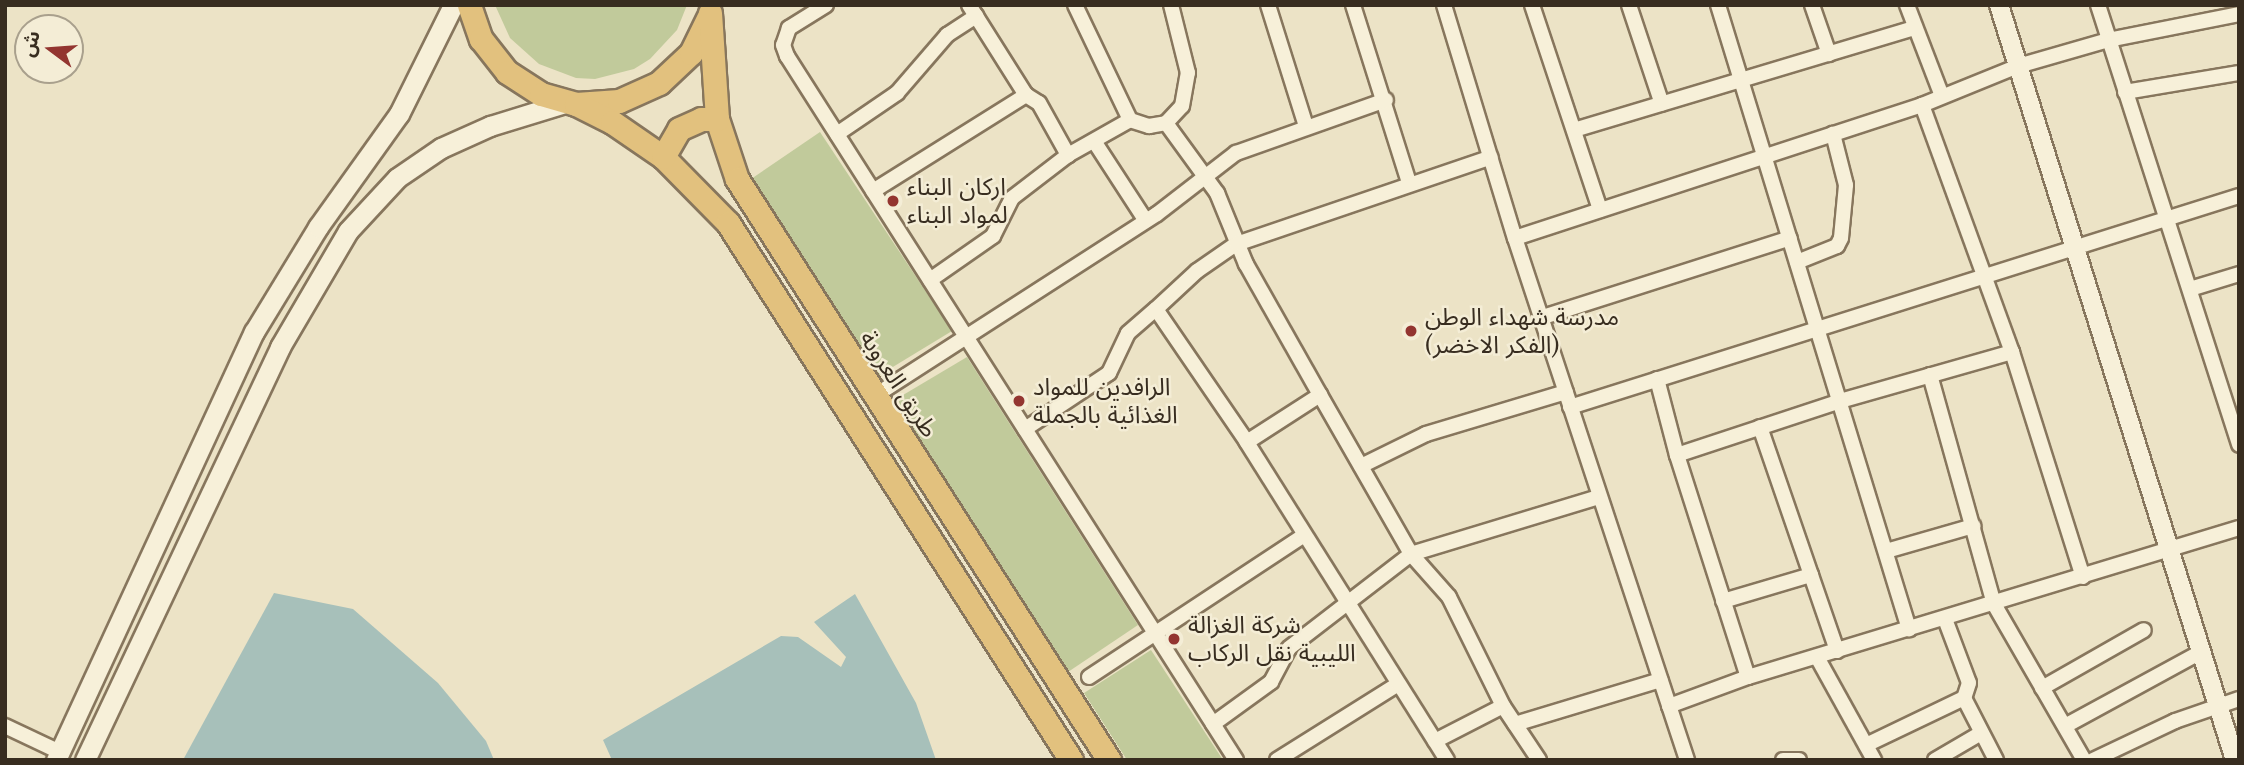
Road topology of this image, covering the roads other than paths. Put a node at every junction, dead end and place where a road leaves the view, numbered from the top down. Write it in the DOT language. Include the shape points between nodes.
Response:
graph roads {
  1 [pos="453,5"];
  2 [pos="469,5"];
  3 [pos="826,5"];
  4 [pos="1075,5"];
  5 [pos="1171,5"];
  6 [pos="1268,5"];
  7 [pos="1353,5"];
  8 [pos="1444,5"];
  9 [pos="1532,5"];
  10 [pos="1629,5"];
  11 [pos="1718,5"];
  12 [pos="1812,5"];
  13 [pos="1906,5"];
  14 [pos="1999,5"];
  15 [pos="2098,5"];
  16 [pos="710,9"];
  17 [pos="973,11"];
  18 [pos="2239,14"];
  19 [pos="1915,28"];
  20 [pos="2108,40"];
  21 [pos="1829,54"];
  22 [pos="2018,66"];
  23 [pos="2239,73"];
  24 [pos="1742,81"];
  25 [pos="2124,92"];
  26 [pos="1026,95"];
  27 [pos="1942,96"];
  28 [pos="1386,100"];
  29 [pos="572,103"];
  30 [pos="1662,104"];
  31 [pos="1922,105"];
  32 [pos="717,119"];
  33 [pos="1130,121"];
  34 [pos="1166,123"];
  35 [pos="1306,126"];
  36 [pos="1574,130"];
  37 [pos="837,134"];
  38 [pos="1833,134"];
  39 [pos="1094,141"];
  40 [pos="1068,155"];
  41 [pos="1765,156"];
  42 [pos="663,157"];
  43 [pos="1491,157"];
  44 [pos="1204,174"];
  45 [pos="1409,183"];
  46 [pos="873,191"];
  47 [pos="2239,196"];
  48 [pos="1600,210"];
  49 [pos="2166,219"];
  50 [pos="1146,221"];
  51 [pos="1515,238"];
  52 [pos="1790,238"];
  53 [pos="1236,244"];
  54 [pos="2074,248"];
  55 [pos="1797,262"];
  56 [pos="2239,274"];
  57 [pos="1985,279"];
  58 [pos="930,281"];
  59 [pos="2190,289"];
  60 [pos="1156,309"];
  61 [pos="1543,317"];
  62 [pos="1817,327"];
  63 [pos="967,339"];
  64 [pos="2012,352"];
  65 [pos="1930,375"];
  66 [pos="1657,379"];
  67 [pos="1566,392"];
  68 [pos="876,395"];
  69 [pos="1320,395"];
  70 [pos="1840,401"];
  71 [pos="1570,407"];
  72 [pos="1760,427"];
  73 [pos="1025,429"];
  74 [pos="1247,442"];
  75 [pos="2239,445"];
  76 [pos="1677,455"];
  77 [pos="1361,466"];
  78 [pos="1599,496"];
  79 [pos="1973,526"];
  80 [pos="2239,528"];
  81 [pos="1304,535"];
  82 [pos="2168,550"];
  83 [pos="1885,551"];
  84 [pos="1411,554"];
  85 [pos="1811,575"];
  86 [pos="2083,577"];
  87 [pos="1723,601"];
  88 [pos="1344,602"];
  89 [pos="1994,604"];
  90 [pos="1945,619"];
  91 [pos="1909,629"];
  92 [pos="2144,629"];
  93 [pos="1155,633"];
  94 [pos="1837,651"];
  95 [pos="2201,652"];
  96 [pos="1817,657"];
  97 [pos="1089,677"];
  98 [pos="1748,677"];
  99 [pos="1661,680"];
  100 [pos="1398,684"];
  101 [pos="2042,688"];
  102 [pos="1964,698"];
  103 [pos="2239,699"];
  104 [pos="1503,706"];
  105 [pos="1669,706"];
  106 [pos="2218,706"];
  107 [pos="1213,723"];
  108 [pos="1515,724"];
  109 [pos="5,726"];
  110 [pos="2065,726"];
  111 [pos="1981,733"];
  112 [pos="1435,741"];
  113 [pos="1866,745"];
  114 [pos="58,756"];
  115 [pos="2236,759"];
  116 [pos="85,760"];
  117 [pos="1071,760"];
  118 [pos="1109,760"];
  119 [pos="1236,760"];
  120 [pos="1277,760"];
  121 [pos="1447,760"];
  122 [pos="1539,760"];
  123 [pos="1687,760"];
  124 [pos="1783,760"];
  125 [pos="1799,760"];
  126 [pos="1874,760"];
  127 [pos="1935,760"];
  128 [pos="1996,760"];
  129 [pos="2084,760"];
  130 [pos="2093,760"];
  1 -- 114 [label="main road" via="399,114 318,227 254,332"];
  2 -- 29 [label="highway" via="481,39 507,72 529,88"];
  3 -- 37 [label="street" via="789,28 783,45"];
  4 -- 33 [label="street"];
  5 -- 34 [label="street" via="1188,73 1181,106"];
  6 -- 35 [label="street"];
  7 -- 28 [label="street"];
  8 -- 43 [label="street"];
  9 -- 36 [label="street"];
  10 -- 30 [label="street"];
  11 -- 24 [label="street"];
  12 -- 21 [label="street"];
  13 -- 19 [label="street"];
  14 -- 22 [label="street"];
  15 -- 20 [label="street"];
  16 -- 29 [label="highway" via="691,53 659,83 619,101"];
  16 -- 32 [label="highway, طريق العروبة"];
  17 -- 26 [label="street"];
  17 -- 37 [label="street" via="897,93"];
  18 -- 20 [label="street"];
  19 -- 21 [label="street"];
  19 -- 27 [label="street"];
  20 -- 22 [label="street"];
  20 -- 25 [label="street"];
  21 -- 24 [label="street"];
  22 -- 27 [label="street"];
  22 -- 54 [label="street"];
  23 -- 25 [label="street"];
  24 -- 30 [label="street"];
  24 -- 41 [label="street"];
  25 -- 49 [label="street"];
  26 -- 40 [label="street" via="1036,99"];
  26 -- 46 [label="street"];
  27 -- 31 [label="street"];
  28 -- 35 [label="street"];
  28 -- 45 [label="street"];
  29 -- 42 [label="highway" via="612,122"];
  29 -- 116 [label="main road" via="489,125 441,148 390,184 348,231 279,347"];
  30 -- 36 [label="street"];
  31 -- 38 [label="street"];
  31 -- 57 [label="street"];
  32 -- 42 [label="highway" via="701,119 679,130"];
  32 -- 68 [label="highway, طريق العروبة" via="727,158 745,193"];
  33 -- 34 [label="street" via="1149,126"];
  33 -- 39 [label="street"];
  34 -- 44 [label="street"];
  35 -- 44 [label="street" via="1236,153"];
  36 -- 48 [label="street"];
  37 -- 46 [label="street"];
  38 -- 41 [label="street"];
  38 -- 55 [label="street" via="1846,185 1841,238 1837,246"];
  39 -- 40 [label="street"];
  39 -- 50 [label="street"];
  40 -- 58 [label="street" via="1012,198 993,236"];
  41 -- 48 [label="street"];
  41 -- 52 [label="street"];
  42 -- 117 [label="highway" via="704,194 733,231"];
  43 -- 45 [label="street"];
  43 -- 51 [label="street"];
  44 -- 50 [label="street"];
  44 -- 53 [label="street" via="1217,193"];
  45 -- 53 [label="street"];
  46 -- 58 [label="street"];
  47 -- 49 [label="street"];
  48 -- 51 [label="street"];
  49 -- 54 [label="street"];
  49 -- 59 [label="street"];
  50 -- 63 [label="street"];
  51 -- 61 [label="street"];
  52 -- 55 [label="street"];
  52 -- 61 [label="street"];
  53 -- 60 [label="street" via="1197,271"];
  53 -- 69 [label="street"];
  54 -- 57 [label="street"];
  54 -- 82 [label="street"];
  55 -- 62 [label="street"];
  56 -- 59 [label="street"];
  57 -- 62 [label="street"];
  57 -- 64 [label="street"];
  58 -- 63 [label="street"];
  59 -- 75 [label="street"];
  60 -- 73 [label="street" via="1128,333 1109,373"];
  60 -- 74 [label="street"];
  61 -- 67 [label="street"];
  62 -- 66 [label="street"];
  62 -- 70 [label="street"];
  63 -- 68 [label="street"];
  63 -- 73 [label="street"];
  64 -- 65 [label="street"];
  64 -- 86 [label="street"];
  65 -- 70 [label="street"];
  65 -- 79 [label="street"];
  66 -- 71 [label="street"];
  66 -- 76 [label="street"];
  67 -- 71 [label="street"];
  67 -- 77 [label="street" via="1426,434"];
  68 -- 118 [label="highway, طريق العروبة"];
  69 -- 74 [label="street"];
  69 -- 77 [label="street"];
  70 -- 72 [label="street"];
  70 -- 83 [label="street"];
  71 -- 78 [label="street"];
  72 -- 76 [label="street"];
  72 -- 85 [label="street"];
  73 -- 93 [label="street"];
  74 -- 81 [label="street"];
  76 -- 87 [label="street"];
  77 -- 84 [label="street"];
  78 -- 84 [label="street"];
  78 -- 99 [label="street"];
  79 -- 83 [label="street"];
  79 -- 89 [label="street"];
  80 -- 82 [label="street"];
  81 -- 88 [label="street"];
  81 -- 93 [label="street"];
  82 -- 86 [label="street"];
  82 -- 95 [label="street"];
  83 -- 91 [label="street"];
  84 -- 88 [label="street"];
  84 -- 104 [label="street" via="1448,597"];
  85 -- 87 [label="street"];
  85 -- 94 [label="street"];
  86 -- 89 [label="street"];
  87 -- 98 [label="street"];
  88 -- 100 [label="street"];
  88 -- 107 [label="street" via="1289,648 1271,682"];
  89 -- 90 [label="street"];
  89 -- 101 [label="street"];
  90 -- 91 [label="street"];
  90 -- 102 [label="street" via="1969,683"];
  91 -- 94 [label="street"];
  92 -- 101 [label="street"];
  93 -- 97 [label="street"];
  93 -- 107 [label="street"];
  94 -- 96 [label="street"];
  95 -- 106 [label="street"];
  95 -- 110 [label="street"];
  96 -- 98 [label="street"];
  96 -- 113 [label="street"];
  98 -- 105 [label="street"];
  99 -- 105 [label="street"];
  99 -- 108 [label="street"];
  100 -- 112 [label="street"];
  100 -- 120 [label="street"];
  101 -- 110 [label="street"];
  102 -- 111 [label="street"];
  102 -- 113 [label="street"];
  103 -- 106 [label="street"];
  104 -- 108 [label="street"];
  104 -- 112 [label="street"];
  105 -- 123 [label="street"];
  106 -- 115 [label="street"];
  106 -- 130 [label="street"];
  107 -- 119 [label="street"];
  108 -- 122 [label="street"];
  109 -- 114 [label="street"];
  110 -- 129 [label="street"];
  111 -- 127 [label="street"];
  111 -- 128 [label="street"];
  112 -- 121 [label="street"];
  113 -- 126 [label="street"];
  124 -- 125 [label="street"];
}
